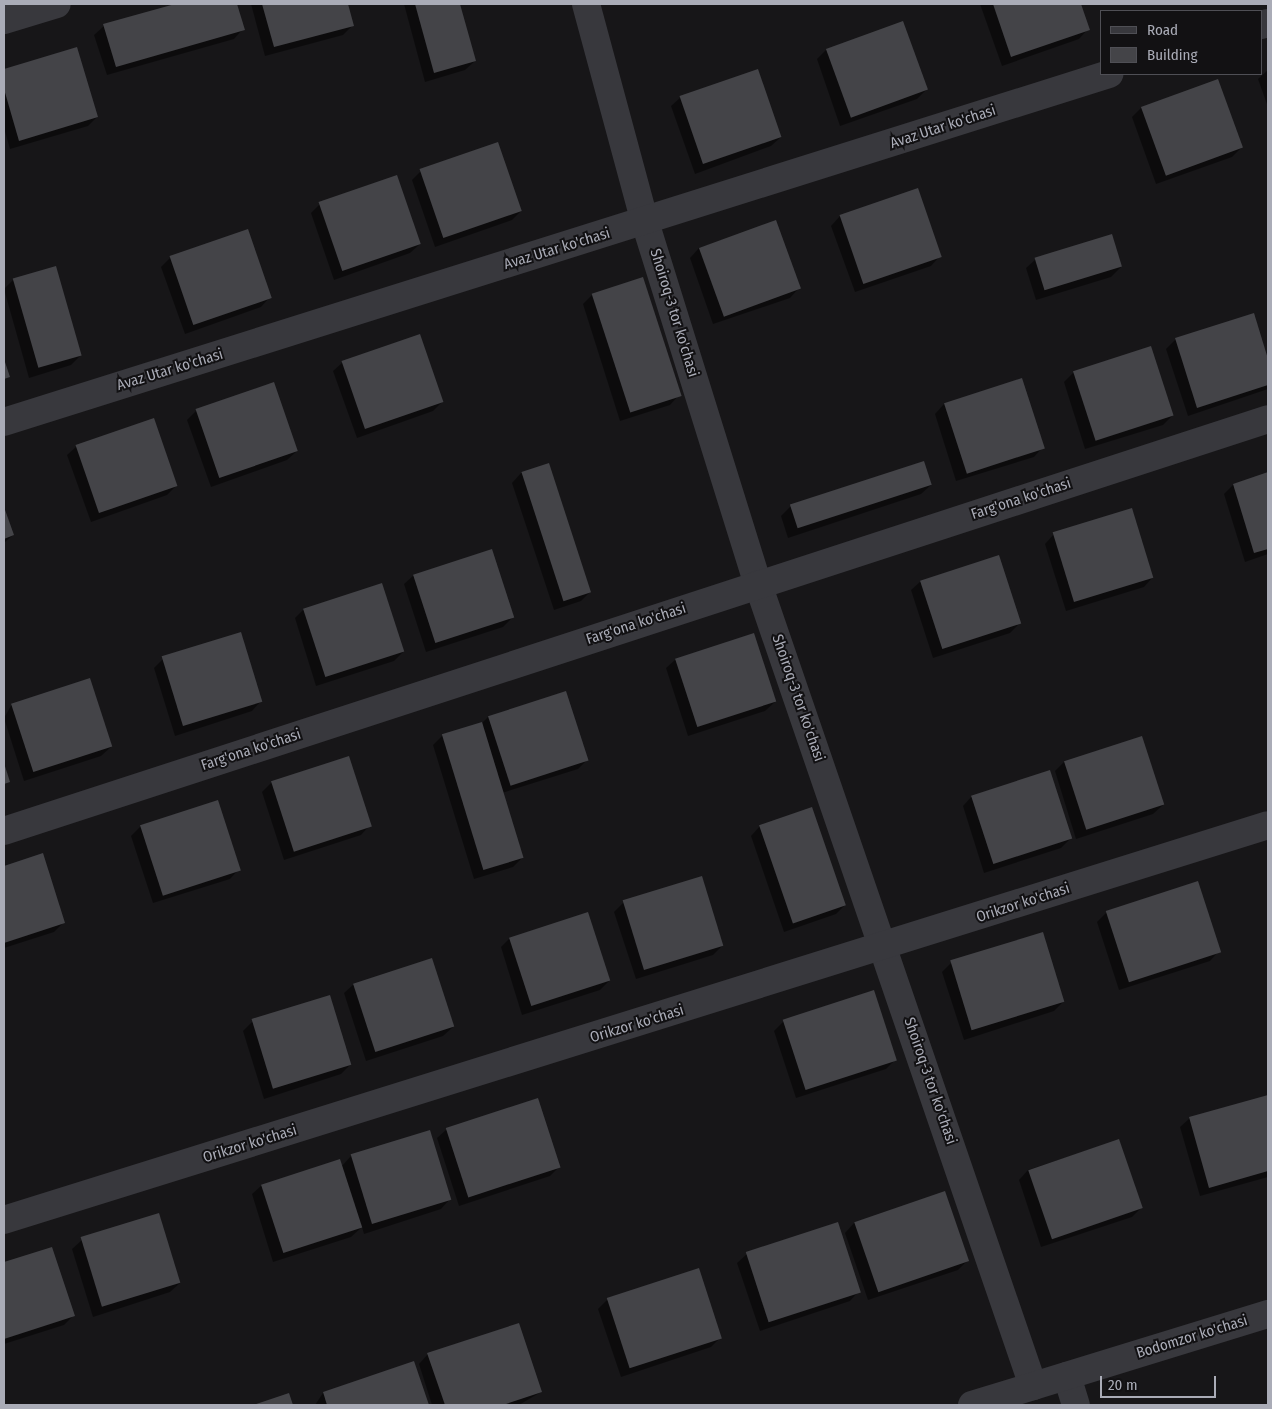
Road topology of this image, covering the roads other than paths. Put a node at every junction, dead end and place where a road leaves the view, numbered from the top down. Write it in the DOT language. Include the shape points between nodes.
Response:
graph roads {
  1 [pos="57,4"];
  2 [pos="586,4"];
  3 [pos="4,20"];
  4 [pos="1106,75"];
  5 [pos="645,222"];
  6 [pos="1268,420"];
  7 [pos="4,422"];
  8 [pos="758,584"];
  9 [pos="1268,824"];
  10 [pos="4,831"];
  11 [pos="884,947"];
  12 [pos="4,1220"];
  13 [pos="1268,1314"];
  14 [pos="1067,1376"];
  15 [pos="1033,1386"];
  16 [pos="972,1405"];
  17 [pos="1076,1405"];
  1 -- 3 [label="street"];
  2 -- 5 [label="street, Shoiroq-3 tor ko'chasi"];
  4 -- 5 [label="street, Avaz Utar ko'chasi"];
  5 -- 7 [label="street, Avaz Utar ko'chasi"];
  5 -- 8 [label="street, Shoiroq-3 tor ko'chasi"];
  6 -- 8 [label="street, Farg'ona ko'chasi"];
  8 -- 10 [label="street, Farg'ona ko'chasi"];
  8 -- 11 [label="street, Shoiroq-3 tor ko'chasi"];
  9 -- 11 [label="street, Orikzor ko'chasi"];
  11 -- 12 [label="street, Orikzor ko'chasi"];
  11 -- 15 [label="street, Shoiroq-3 tor ko'chasi"];
  13 -- 14 [label="street, Bodomzor ko'chasi"];
  14 -- 15 [label="street, Bodomzor ko'chasi"];
  14 -- 17 [label="street"];
  15 -- 16 [label="street, Bodomzor ko'chasi"];
}
